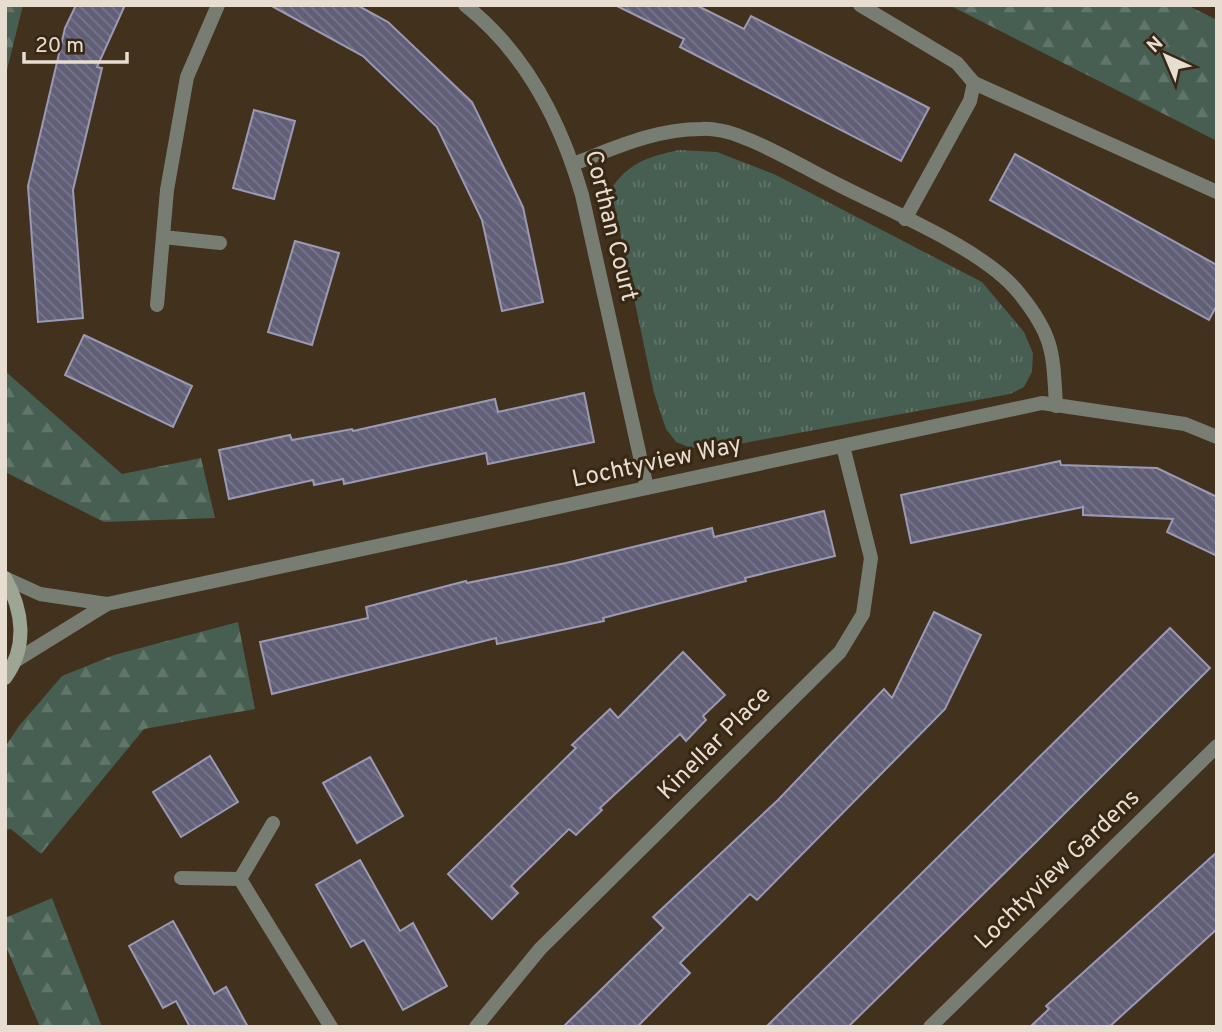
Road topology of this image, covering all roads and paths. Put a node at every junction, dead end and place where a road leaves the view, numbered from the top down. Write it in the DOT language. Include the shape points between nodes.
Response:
graph roads {
  1 [pos="218,5"];
  2 [pos="465,5"];
  3 [pos="860,5"];
  4 [pos="974,83"];
  5 [pos="573,164"];
  6 [pos="1217,192"];
  7 [pos="905,219"];
  8 [pos="163,237"];
  9 [pos="220,243"];
  10 [pos="157,305"];
  11 [pos="1056,406"];
  12 [pos="1215,433"];
  13 [pos="843,446"];
  14 [pos="647,488"];
  15 [pos="5,578"];
  16 [pos="107,604"];
  17 [pos="15,661"];
  18 [pos="5,678"];
  19 [pos="1217,746"];
  20 [pos="273,823"];
  21 [pos="181,878"];
  22 [pos="240,879"];
  23 [pos="331,1027"];
  24 [pos="476,1027"];
  25 [pos="930,1027"];
  1 -- 8 [label="street" via="187,77"];
  2 -- 5 [label="street, Corthan Court" via="485,21 546,100"];
  3 -- 4 [label="street" via="957,63"];
  4 -- 6 [label="street"];
  4 -- 7 [label="street" via="970,101"];
  5 -- 7 [label="street" via="662,132 703,128 741,136"];
  5 -- 14 [label="street, Corthan Court"];
  7 -- 11 [label="street" via="997,271 1018,291 1052,346"];
  8 -- 9 [label="street"];
  8 -- 10 [label="street"];
  11 -- 12 [label="street, Lochtyview Way" via="1185,424"];
  11 -- 13 [label="street, Lochtyview Way" via="1042,403"];
  13 -- 14 [label="street, Lochtyview Way"];
  13 -- 24 [label="street, Kinellar Place" via="871,558 863,614 839,652 540,949"];
  14 -- 16 [label="street, Lochtyview Way"];
  15 -- 16 [label="street, Lochtyview Way" via="40,594"];
  15 -- 17 [label="main road" via="21,618"];
  16 -- 17 [label="street, Lochtyview Way"];
  17 -- 18 [label="main road"];
  19 -- 25 [label="street, Lochtyview Gardens"];
  20 -- 22 [label="street"];
  21 -- 22 [label="street"];
  22 -- 23 [label="street"];
}
